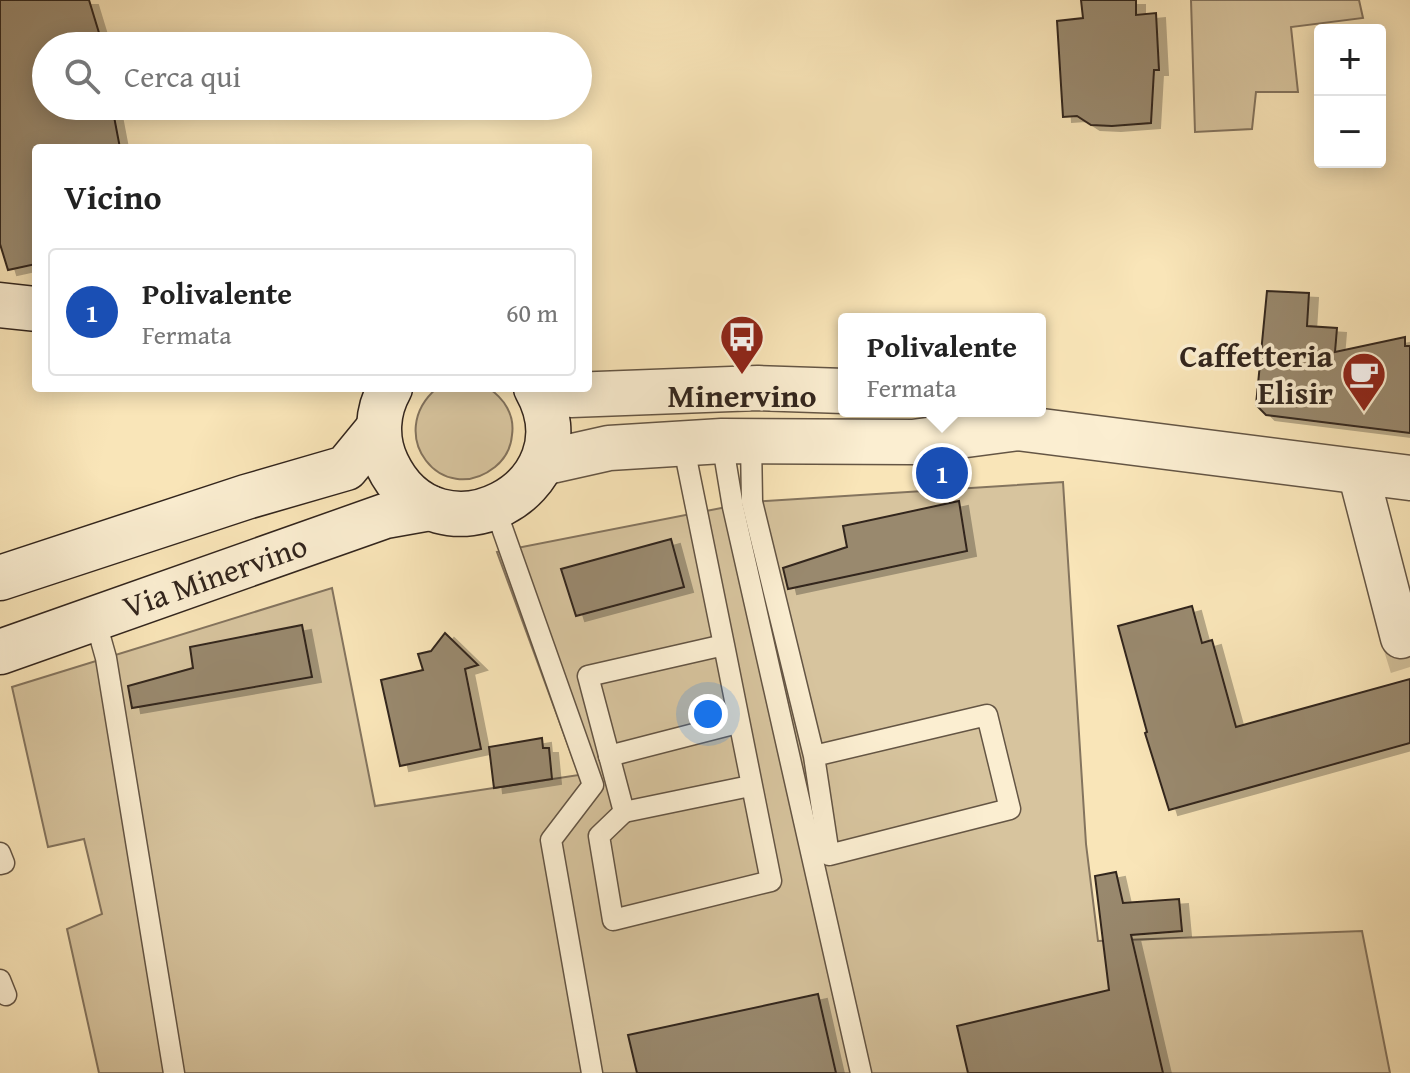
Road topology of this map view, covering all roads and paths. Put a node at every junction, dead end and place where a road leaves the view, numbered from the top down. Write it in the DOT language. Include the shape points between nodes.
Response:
graph roads {
  1 [pos="0,305"];
  2 [pos="32,309"];
  3 [pos="838,391"];
  4 [pos="538,392"];
  5 [pos="565,392"];
  6 [pos="383,400"];
  7 [pos="985,417"];
  8 [pos="1018,428"];
  9 [pos="718,442"];
  10 [pos="542,463"];
  11 [pos="1358,472"];
  12 [pos="1410,478"];
  13 [pos="430,508"];
  14 [pos="495,508"];
  15 [pos="0,578"];
  16 [pos="95,619"];
  17 [pos="1401,638"];
  18 [pos="724,645"];
  19 [pos="0,652"];
  20 [pos="737,723"];
  21 [pos="609,756"];
  22 [pos="814,756"];
  23 [pos="750,786"];
  24 [pos="624,812"];
  25 [pos="0,853"];
  26 [pos="0,864"];
  27 [pos="174,1073"];
  28 [pos="592,1073"];
  29 [pos="861,1073"];
  1 -- 2 [label="main road"];
  3 -- 5 [label="main road"];
  4 -- 10 [label="main road" via="547,414"];
  6 -- 13 [label="main road" via="382,455 409,496"];
  6 -- 15 [label="main road, Via Minervino" via="346,468"];
  7 -- 8 [label="main road"];
  8 -- 9 [label="main road" via="913,442"];
  8 -- 11 [label="main road"];
  9 -- 10 [label="main road" via="609,448"];
  9 -- 18 [label="lane"];
  9 -- 22 [label="lane" via="752,502"];
  9 -- 29 [label="lane"];
  10 -- 14 [label="main road" via="515,498"];
  11 -- 12 [label="main road"];
  11 -- 17 [label="street"];
  13 -- 14 [label="main road" via="452,514"];
  13 -- 16 [label="main road, Via Minervino" via="385,516"];
  14 -- 28 [label="lane" via="593,785 551,840"];
  16 -- 19 [label="main road, Via Minervino"];
  16 -- 27 [label="lane" via="106,658"];
  18 -- 20 [label="lane"];
  18 -- 21 [label="lane" via="588,676"];
  20 -- 21 [label="lane"];
  20 -- 23 [label="lane"];
  21 -- 24 [label="lane"];
  22 -- 22 [label="lane" via="829,855 1010,809 987,715"];
  23 -- 24 [label="lane"];
  23 -- 24 [label="lane" via="771,881 613,920 599,836"];
  25 -- 26 [label="lane"];
}
